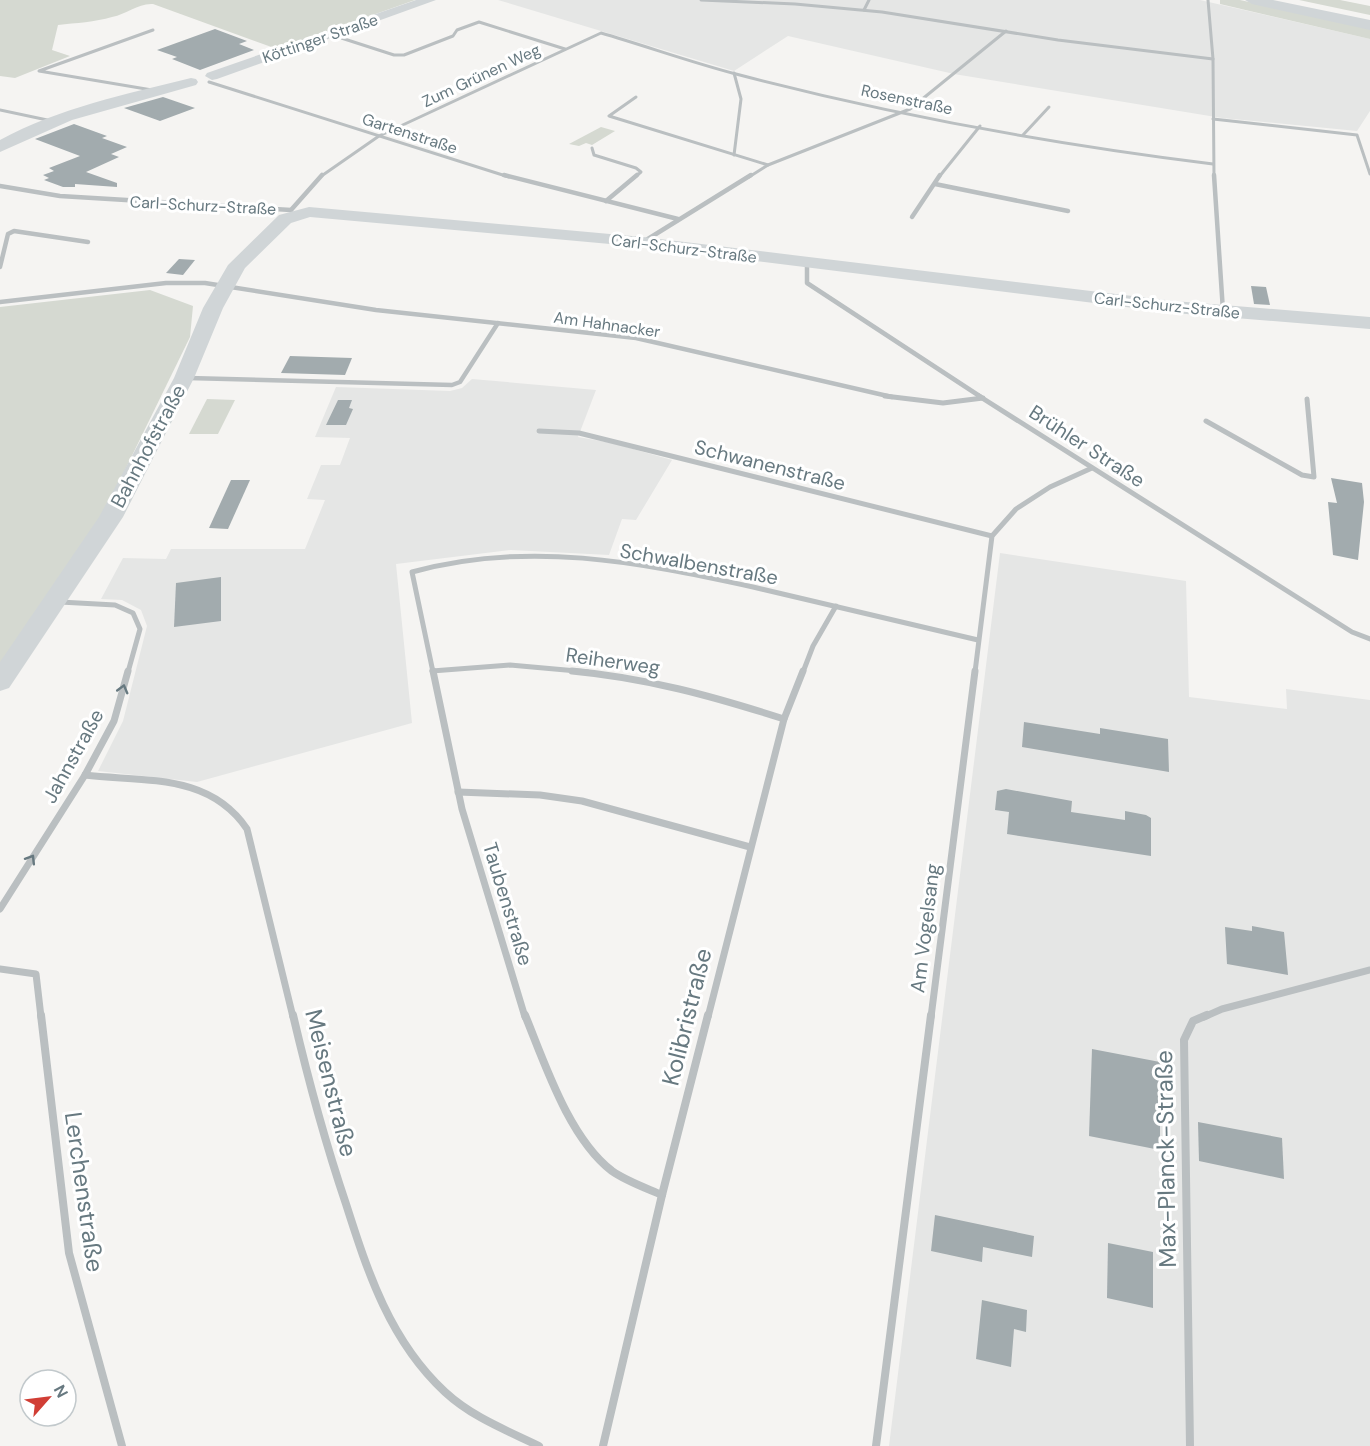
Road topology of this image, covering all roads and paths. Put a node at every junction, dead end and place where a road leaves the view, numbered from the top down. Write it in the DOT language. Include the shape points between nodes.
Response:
graph roads {
  1 [pos="429,0"];
  2 [pos="701,0"];
  3 [pos="869,0"];
  4 [pos="1208,0"];
  5 [pos="1252,0"];
  6 [pos="1283,0"];
  7 [pos="864,10"];
  8 [pos="1368,23"];
  9 [pos="153,30"];
  10 [pos="1006,31"];
  11 [pos="601,33"];
  12 [pos="332,34"];
  13 [pos="565,49"];
  14 [pos="1213,59"];
  15 [pos="734,73"];
  16 [pos="210,79"];
  17 [pos="159,91"];
  18 [pos="636,97"];
  19 [pos="1048,107"];
  20 [pos="0,110"];
  21 [pos="905,112"];
  22 [pos="1213,119"];
  23 [pos="55,121"];
  24 [pos="980,126"];
  25 [pos="1023,135"];
  26 [pos="379,136"];
  27 [pos="0,147"];
  28 [pos="592,148"];
  29 [pos="734,155"];
  30 [pos="1213,164"];
  31 [pos="768,165"];
  32 [pos="1370,174"];
  33 [pos="935,184"];
  34 [pos="0,186"];
  35 [pos="606,201"];
  36 [pos="1068,211"];
  37 [pos="292,212"];
  38 [pos="912,218"];
  39 [pos="678,219"];
  40 [pos="88,242"];
  41 [pos="643,243"];
  42 [pos="807,264"];
  43 [pos="0,267"];
  44 [pos="224,286"];
  45 [pos="0,302"];
  46 [pos="1223,311"];
  47 [pos="498,323"];
  48 [pos="1370,323"];
  49 [pos="184,378"];
  50 [pos="983,398"];
  51 [pos="1307,399"];
  52 [pos="1206,421"];
  53 [pos="539,431"];
  54 [pos="1092,468"];
  55 [pos="992,536"];
  56 [pos="412,572"];
  57 [pos="56,602"];
  58 [pos="836,606"];
  59 [pos="1370,639"];
  60 [pos="978,640"];
  61 [pos="432,671"];
  62 [pos="0,681"];
  63 [pos="784,719"];
  64 [pos="85,775"];
  65 [pos="458,792"];
  66 [pos="750,847"];
  67 [pos="0,909"];
  68 [pos="0,969"];
  69 [pos="1370,970"];
  70 [pos="662,1195"];
  71 [pos="122,1446"];
  72 [pos="539,1446"];
  73 [pos="603,1446"];
  74 [pos="876,1446"];
  75 [pos="1190,1446"];
  1 -- 12 [label="street, Köttinger Straße"];
  2 -- 7 [label="street"];
  3 -- 7 [label="street"];
  4 -- 14 [label="street"];
  5 -- 8 [label="main road"];
  6 -- 8 [label="main road"];
  7 -- 10 [label="street"];
  9 -- 17 [label="street" via="39,71"];
  10 -- 14 [label="street"];
  10 -- 21 [label="street"];
  11 -- 13 [label="street, Zum Grünen Weg"];
  11 -- 15 [label="street, Rosenstraße"];
  12 -- 13 [label="street" via="404,55 479,22"];
  12 -- 16 [label="street, Köttinger Straße"];
  13 -- 26 [label="street, Zum Grünen Weg"];
  14 -- 22 [label="street"];
  15 -- 21 [label="street, Rosenstraße"];
  15 -- 29 [label="street" via="741,99"];
  16 -- 17 [label="street, Köttinger Straße" via="194,77 191,82"];
  16 -- 26 [label="street, Gartenstraße"];
  17 -- 23 [label="street"];
  18 -- 29 [label="street" via="609,116"];
  19 -- 25 [label="street"];
  20 -- 23 [label="street"];
  21 -- 24 [label="street, Rosenstraße"];
  21 -- 31 [label="street"];
  22 -- 30 [label="street"];
  22 -- 32 [label="street" via="1357,135"];
  23 -- 27 [label="street"];
  24 -- 25 [label="street, Rosenstraße"];
  24 -- 33 [label="street"];
  25 -- 30 [label="street, Rosenstraße" via="1116,153"];
  26 -- 35 [label="street, Gartenstraße" via="519,180"];
  26 -- 37 [label="street, Zum Grünen Weg" via="321,176"];
  28 -- 35 [label="street" via="594,155 641,172"];
  29 -- 31 [label="street"];
  30 -- 46 [label="street"];
  31 -- 39 [label="street"];
  33 -- 36 [label="street"];
  33 -- 38 [label="street"];
  34 -- 37 [label="street, Carl-Schurz-Straße" via="60,196"];
  35 -- 39 [label="street, Gartenstraße"];
  37 -- 41 [label="street, Carl-Schurz-Straße"];
  37 -- 44 [label="street, Bahnhofstraße" via="237,265"];
  39 -- 41 [label="street"];
  40 -- 43 [label="street" via="14,231 8,234"];
  41 -- 42 [label="street, Carl-Schurz-Straße"];
  42 -- 46 [label="street, Carl-Schurz-Straße"];
  42 -- 50 [label="street, Brühler Straße" via="807,283"];
  44 -- 45 [label="street, Am Hahnacker" via="166,283"];
  44 -- 47 [label="street, Am Hahnacker" via="376,310"];
  44 -- 49 [label="street, Bahnhofstraße"];
  46 -- 48 [label="street, Carl-Schurz-Straße"];
  47 -- 49 [label="street" via="460,382 452,385"];
  47 -- 50 [label="street, Am Hahnacker" via="636,338 900,399 943,403"];
  49 -- 57 [label="street, Bahnhofstraße" via="111,517"];
  50 -- 54 [label="street, Brühler Straße"];
  51 -- 52 [label="street" via="1314,477 1302,475"];
  53 -- 55 [label="street, Schwanenstraße" via="590,436"];
  54 -- 55 [label="street" via="1050,487 1016,509"];
  54 -- 59 [label="street, Brühler Straße" via="1352,632"];
  55 -- 60 [label="street, Am Vogelsang"];
  56 -- 58 [label="street, Schwalbenstraße" via="490,556 541,555 695,574"];
  56 -- 61 [label="street, Taubenstraße"];
  57 -- 62 [label="street, Bahnhofstraße"];
  64 -- 57 [label="street, Jahnstraße, one-way" via="114,721 140,629 133,613 115,605"];
  58 -- 60 [label="street, Schwalbenstraße"];
  58 -- 63 [label="street, Kolibristraße" via="813,646"];
  60 -- 74 [label="street, Am Vogelsang"];
  61 -- 63 [label="street, Reiherweg" via="510,665 626,676 700,693"];
  61 -- 65 [label="street, Taubenstraße"];
  63 -- 66 [label="street, Kolibristraße"];
  67 -- 64 [label="street, Jahnstraße, one-way"];
  64 -- 72 [label="street, Meisenstraße" via="189,787 209,793 231,808 248,829 319,1123 369,1276 391,1323 414,1359 445,1392 474,1415"];
  65 -- 66 [label="street" via="582,801"];
  65 -- 70 [label="street, Taubenstraße" via="521,1006 560,1101 579,1134 612,1171"];
  66 -- 70 [label="street, Kolibristraße"];
  68 -- 71 [label="street, Lerchenstraße" via="36,974 69,1253"];
  69 -- 75 [label="street, Max-Planck-Straße" via="1222,1009 1193,1021 1184,1040"];
  70 -- 73 [label="street, Kolibristraße"];
}
